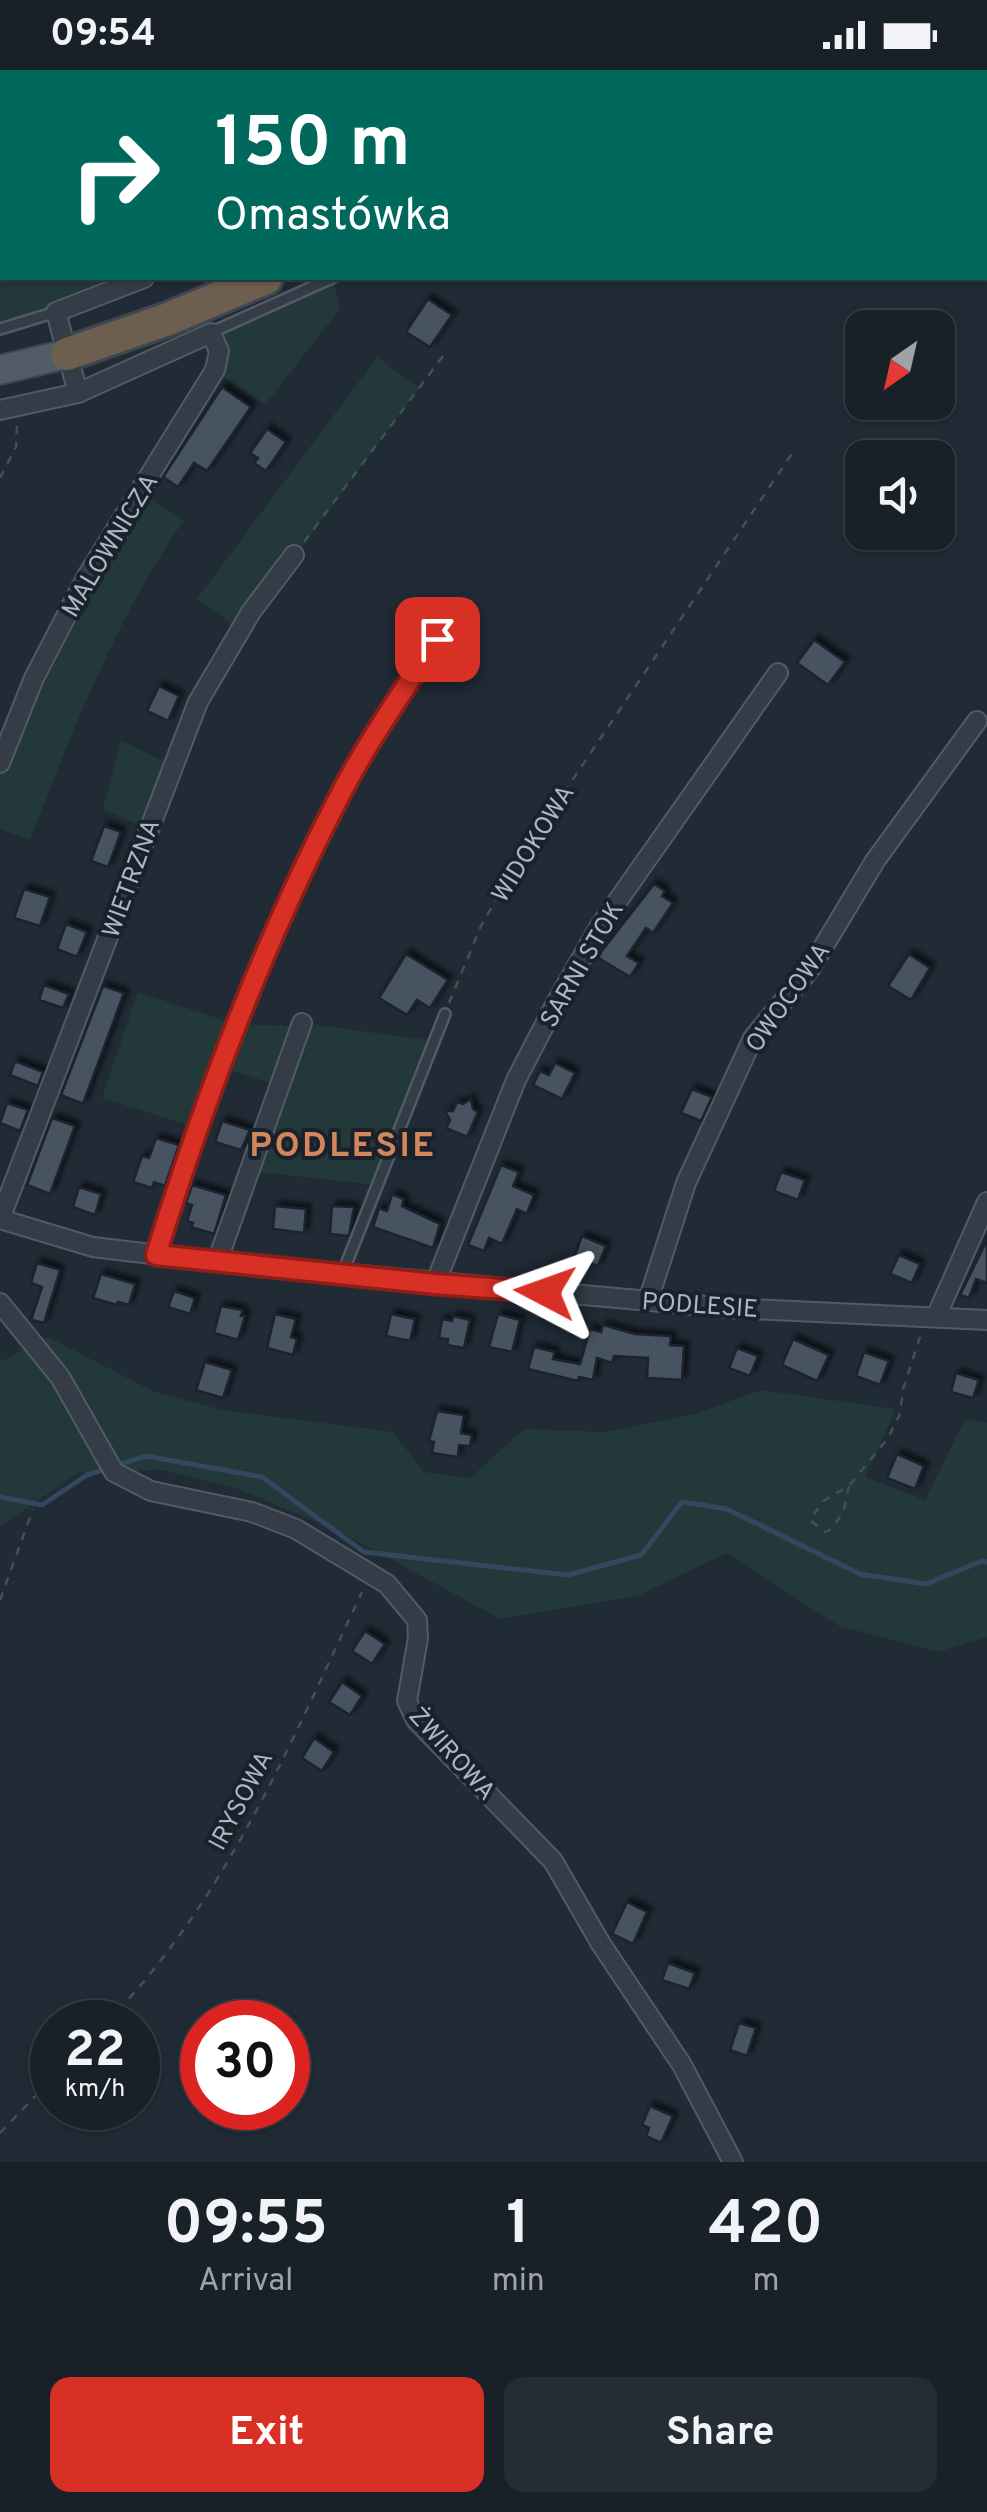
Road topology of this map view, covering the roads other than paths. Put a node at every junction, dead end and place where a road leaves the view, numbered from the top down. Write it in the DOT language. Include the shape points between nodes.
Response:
graph roads {
  1 [pos="139,280"];
  2 [pos="261,280"];
  3 [pos="328,280"];
  4 [pos="56,312"];
  5 [pos="0,329"];
  6 [pos="211,332"];
  7 [pos="68,354"];
  8 [pos="0,370"];
  9 [pos="78,393"];
  10 [pos="7,409"];
  11 [pos="294,555"];
  12 [pos="437,639"];
  13 [pos="778,673"];
  14 [pos="977,721"];
  15 [pos="0,762"];
  16 [pos="445,1014"];
  17 [pos="302,1022"];
  18 [pos="987,1202"];
  19 [pos="0,1219"];
  20 [pos="156,1255"];
  21 [pos="217,1262"];
  22 [pos="342,1274"];
  23 [pos="435,1284"];
  24 [pos="648,1300"];
  25 [pos="0,1303"];
  26 [pos="932,1317"];
  27 [pos="987,1320"];
  28 [pos="732,2162"];
  1 -- 4 [label="street"];
  2 -- 7 [label="highway"];
  3 -- 6 [label="lane"];
  4 -- 5 [label="lane"];
  4 -- 7 [label="street"];
  6 -- 9 [label="street"];
  6 -- 15 [label="street, MALOWNICZA" via="219,351 215,370 86,576"];
  7 -- 8 [label="main road"];
  7 -- 9 [label="street"];
  9 -- 10 [label="street"];
  11 -- 19 [label="street, WIETRZNA" via="198,702"];
  12 -- 20 [label="street" via="345,786 307,865 228,1042"];
  13 -- 23 [label="street, SARNI STOK" via="600,926 564,990 516,1080"];
  14 -- 24 [label="street, OWOCOWA" via="874,861 810,969 753,1038 686,1184"];
  16 -- 22 [label="lane"];
  17 -- 21 [label="street"];
  18 -- 26 [label="street"];
  19 -- 20 [label="street, PODLESIE" via="92,1246"];
  20 -- 21 [label="street, PODLESIE"];
  21 -- 22 [label="street, PODLESIE"];
  22 -- 23 [label="street, PODLESIE"];
  23 -- 24 [label="street, PODLESIE"];
  24 -- 26 [label="street, PODLESIE"];
  25 -- 28 [label="street, ŻWIROWA" via="60,1376 110,1466 152,1491 296,1528 387,1584 417,1620 407,1701 416,1720 553,1861 682,2065"];
  26 -- 27 [label="street, PODLESIE"];
}
